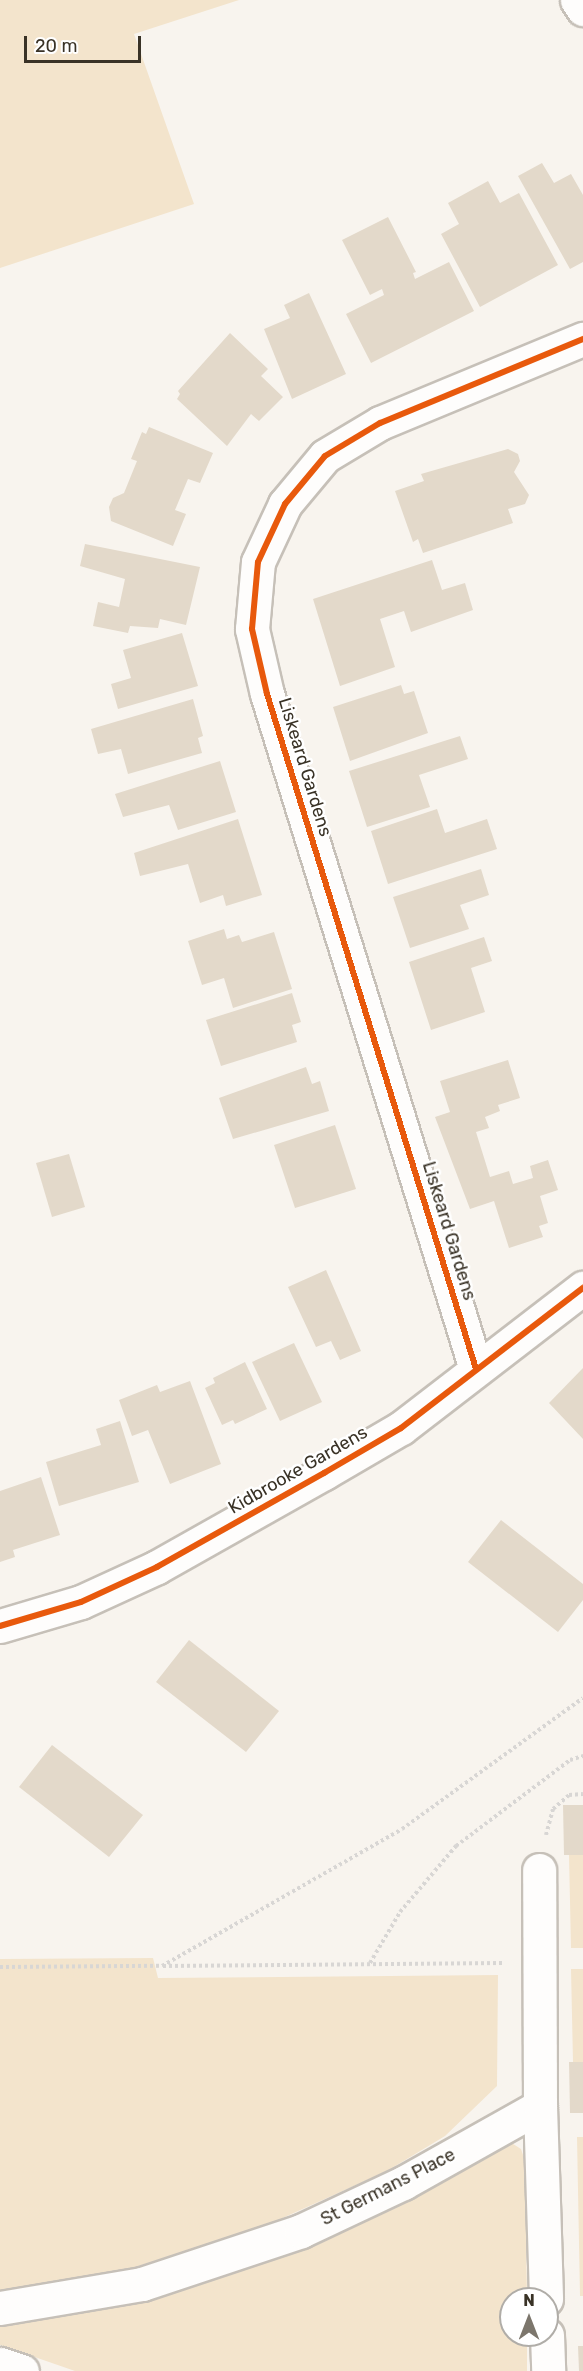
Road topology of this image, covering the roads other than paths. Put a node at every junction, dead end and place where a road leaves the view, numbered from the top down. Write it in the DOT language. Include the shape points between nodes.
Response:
graph roads {
  1 [pos="577,0"];
  2 [pos="583,9"];
  3 [pos="583,339"];
  4 [pos="583,1288"];
  5 [pos="476,1369"];
  6 [pos="0,1626"];
  7 [pos="539,1870"];
  8 [pos="540,2106"];
  9 [pos="546,2287"];
  10 [pos="0,2308"];
  11 [pos="547,2347"];
  12 [pos="0,2364"];
  13 [pos="22,2371"];
  14 [pos="548,2371"];
  1 -- 2 [label="street"];
  3 -- 5 [label="street, Liskeard Gardens" via="380,423 325,456 285,504 258,562 252,629 267,694"];
  4 -- 5 [label="street, Kidbrooke Gardens"];
  5 -- 6 [label="street, Kidbrooke Gardens" via="401,1428 157,1567 81,1602"];
  7 -- 8 [label="street"];
  8 -- 9 [label="street"];
  8 -- 10 [label="street, St Germans Place" via="403,2183 301,2231 142,2284"];
  11 -- 14 [label="street"];
  12 -- 13 [label="street"];
}
